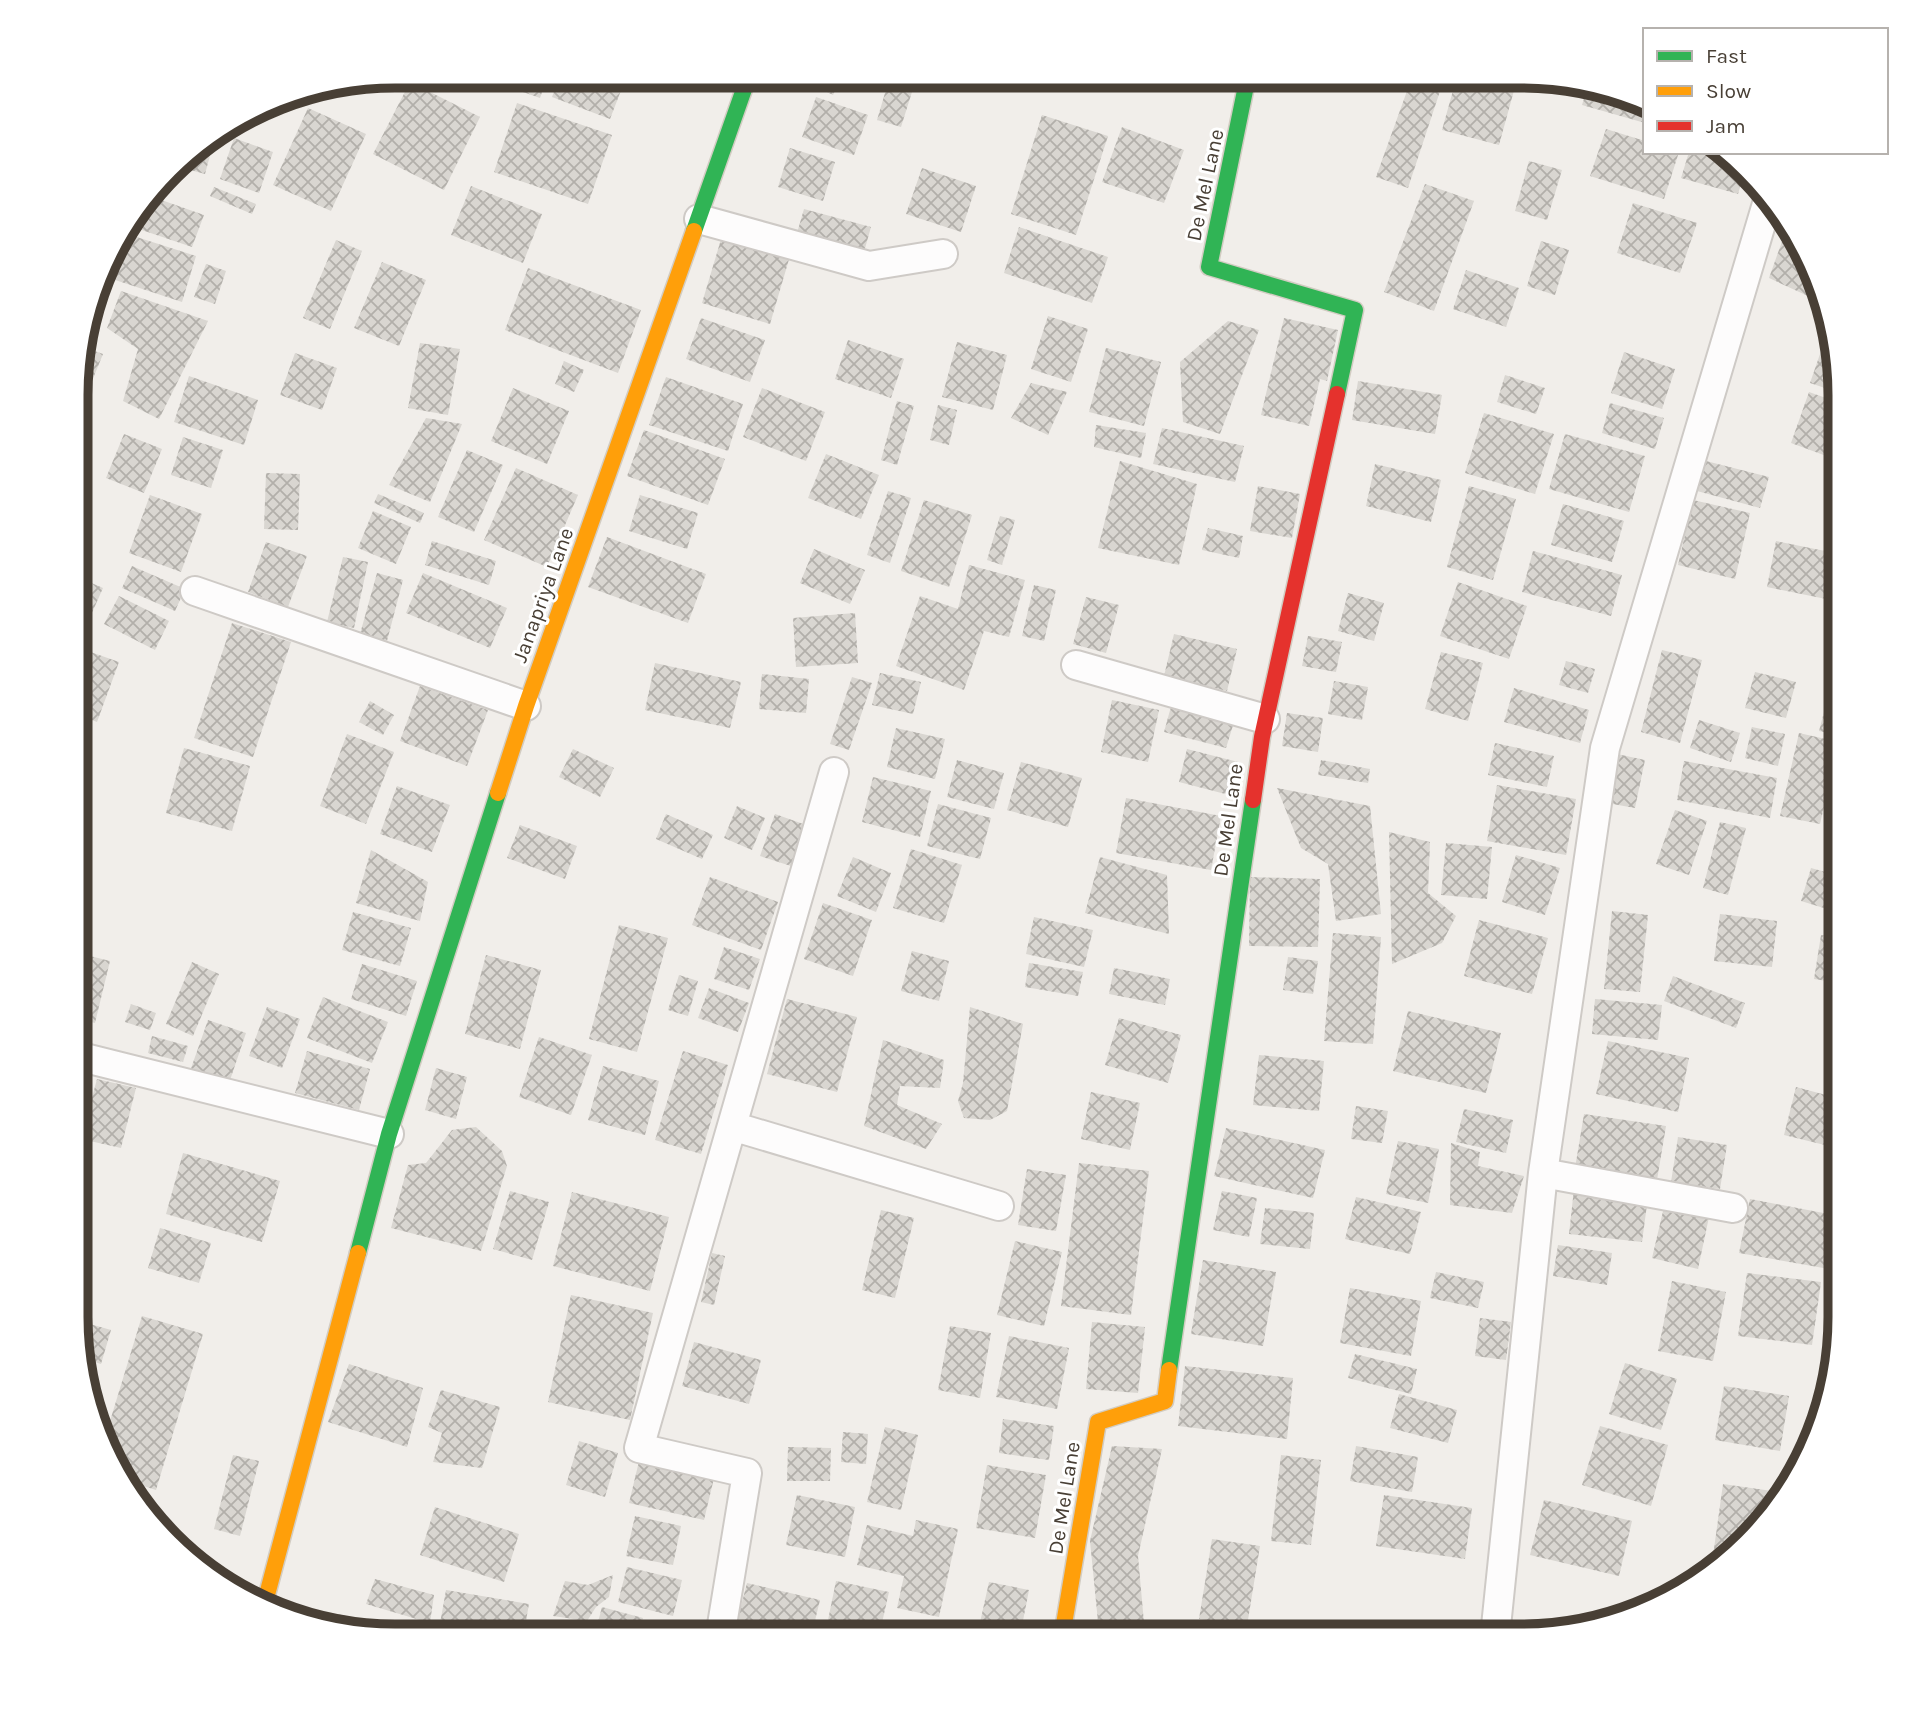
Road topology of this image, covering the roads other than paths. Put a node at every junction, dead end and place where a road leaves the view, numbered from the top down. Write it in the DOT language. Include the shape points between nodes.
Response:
graph roads {
  1 [pos="744,88"];
  2 [pos="1246,88"];
  3 [pos="1766,209"];
  4 [pos="699,219"];
  5 [pos="943,254"];
  6 [pos="195,591"];
  7 [pos="1076,665"];
  8 [pos="526,706"];
  9 [pos="1265,719"];
  10 [pos="834,772"];
  11 [pos="88,1059"];
  12 [pos="732,1126"];
  13 [pos="389,1134"];
  14 [pos="1543,1173"];
  15 [pos="999,1206"];
  16 [pos="1733,1208"];
  17 [pos="267,1596"];
  18 [pos="722,1624"];
  19 [pos="1064,1624"];
  20 [pos="1496,1624"];
  1 -- 4 [label="street, Janapriya Lane"];
  2 -- 9 [label="street, De Mel Lane" via="1209,267 1355,310"];
  3 -- 14 [label="street" via="1605,748"];
  4 -- 5 [label="street" via="869,266"];
  4 -- 8 [label="street, Janapriya Lane"];
  6 -- 8 [label="street"];
  7 -- 9 [label="street"];
  8 -- 13 [label="street, Janapriya Lane"];
  9 -- 19 [label="street, De Mel Lane" via="1164,1402 1098,1422"];
  10 -- 12 [label="street"];
  11 -- 13 [label="street"];
  12 -- 15 [label="street"];
  12 -- 18 [label="street" via="639,1448 747,1473"];
  13 -- 17 [label="street, Janapriya Lane"];
  14 -- 16 [label="street"];
  14 -- 20 [label="street"];
}
